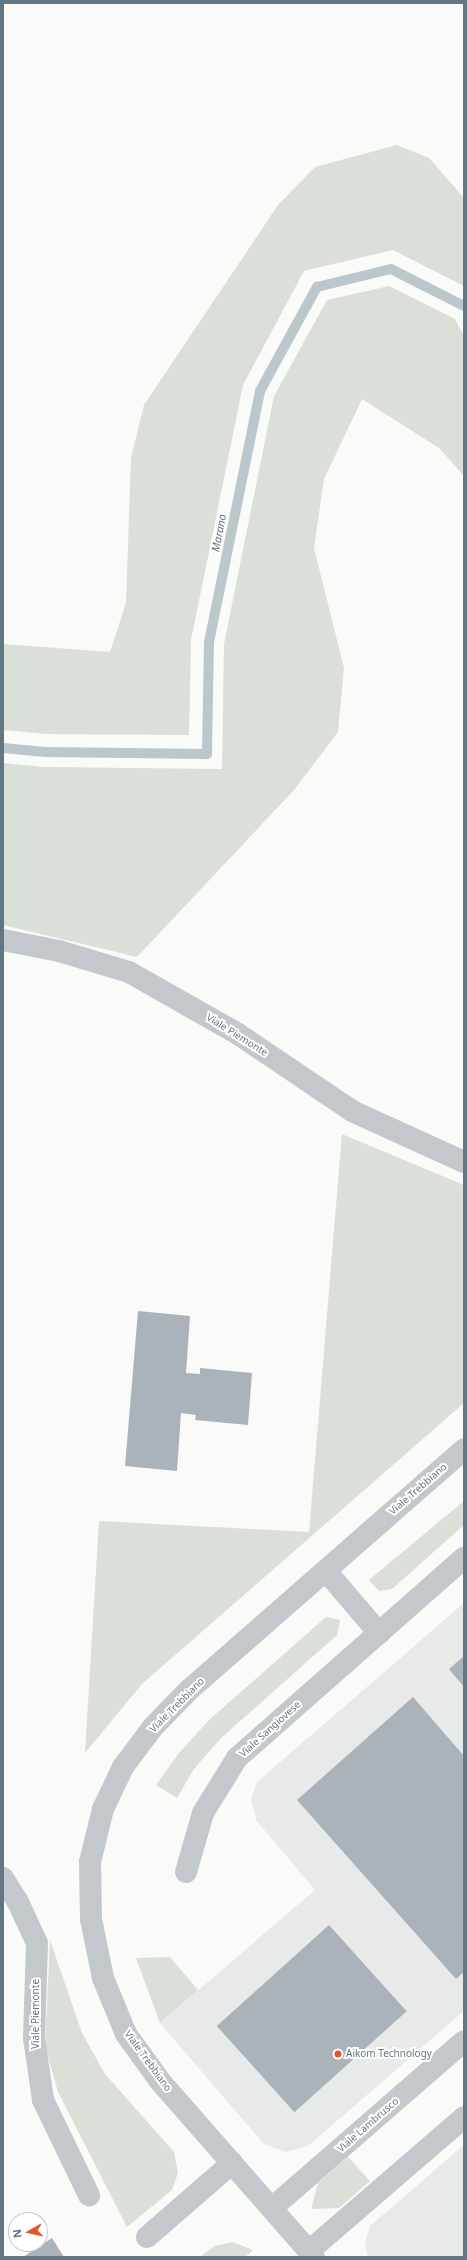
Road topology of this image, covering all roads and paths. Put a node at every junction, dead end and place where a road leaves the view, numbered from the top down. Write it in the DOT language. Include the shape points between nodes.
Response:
graph roads {
  1 [pos="3,940"];
  2 [pos="462,1162"];
  3 [pos="464,1449"];
  4 [pos="464,1558"];
  5 [pos="326,1571"];
  6 [pos="379,1633"];
  7 [pos="186,1872"];
  8 [pos="3,1878"];
  9 [pos="464,2041"];
  10 [pos="464,2117"];
  11 [pos="232,2163"];
  12 [pos="89,2195"];
  13 [pos="272,2208"];
  14 [pos="147,2237"];
  15 [pos="312,2254"];
  1 -- 2 [label="street, Viale Piemonte" via="59,951 129,972 238,1034 352,1111"];
  3 -- 5 [label="street, Viale Trebbiano"];
  4 -- 6 [label="street, Viale Sangiovese"];
  5 -- 6 [label="street"];
  5 -- 11 [label="street, Viale Trebbiano" via="189,1690 153,1726 123,1767 103,1809 90,1862 91,1919 103,1978 126,2034 160,2081"];
  6 -- 7 [label="street, Viale Sangiovese" via="237,1758 203,1813"];
  8 -- 12 [label="street, Viale Piemonte" via="17,1900 37,1943 34,2038 43,2100"];
  9 -- 13 [label="street, Viale Lambrusco"];
  10 -- 15 [label="street"];
  11 -- 13 [label="street, Viale Trebbiano"];
  11 -- 14 [label="street"];
  13 -- 15 [label="street, Viale Trebbiano"];
}
